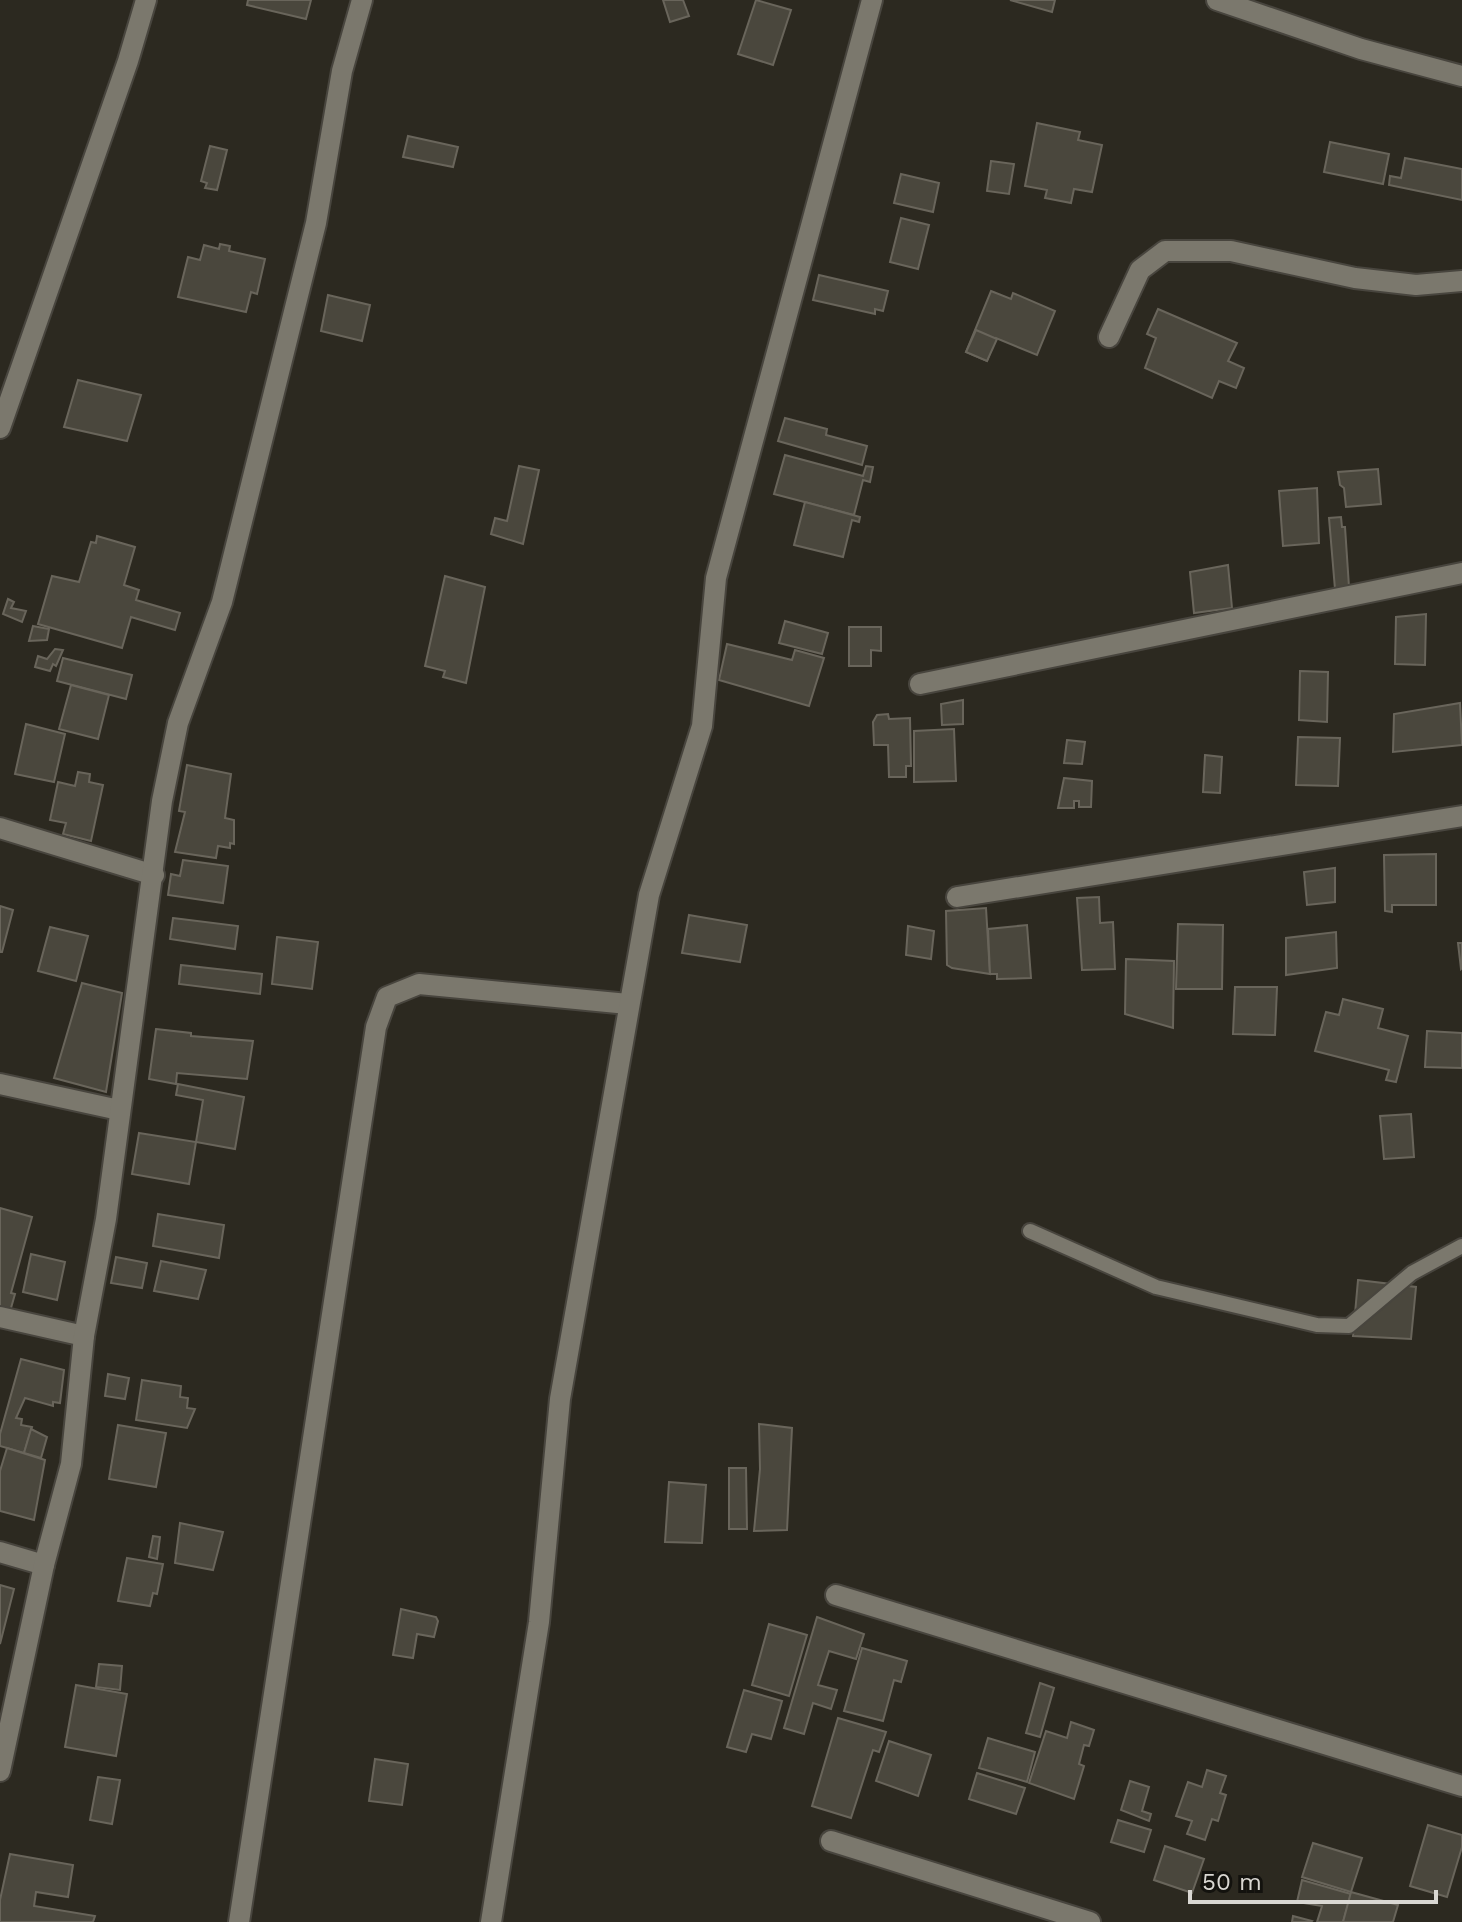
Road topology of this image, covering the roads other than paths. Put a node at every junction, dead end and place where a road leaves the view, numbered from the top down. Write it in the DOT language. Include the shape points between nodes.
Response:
graph roads {
  1 [pos="146,0"];
  2 [pos="362,0"];
  3 [pos="872,0"];
  4 [pos="1217,0"];
  5 [pos="1462,76"];
  6 [pos="1462,281"];
  7 [pos="1109,337"];
  8 [pos="0,428"];
  9 [pos="1462,573"];
  10 [pos="920,684"];
  11 [pos="1462,816"];
  12 [pos="0,828"];
  13 [pos="154,875"];
  14 [pos="957,897"];
  15 [pos="628,1004"];
  16 [pos="0,1084"];
  17 [pos="119,1110"];
  18 [pos="1030,1231"];
  19 [pos="1462,1246"];
  20 [pos="0,1317"];
  21 [pos="84,1336"];
  22 [pos="0,1552"];
  23 [pos="44,1565"];
  24 [pos="836,1595"];
  25 [pos="0,1771"];
  26 [pos="1462,1786"];
  27 [pos="831,1841"];
  28 [pos="239,1922"];
  29 [pos="491,1922"];
  30 [pos="1090,1922"];
  1 -- 8 [label="street"];
  2 -- 13 [label="street" via="342,71 316,223 225,587 178,723"];
  3 -- 15 [label="street" via="716,578 702,726 649,895"];
  4 -- 5 [label="street" via="1361,49"];
  6 -- 7 [label="street" via="1416,285 1355,278 1231,251 1165,251 1140,270"];
  9 -- 10 [label="street"];
  11 -- 14 [label="street"];
  12 -- 13 [label="street"];
  13 -- 17 [label="street"];
  15 -- 28 [label="street" via="419,984 387,997 376,1027"];
  15 -- 29 [label="street" via="560,1399 539,1622"];
  16 -- 17 [label="street"];
  17 -- 21 [label="street"];
  18 -- 19 [label="lane" via="1156,1287 1317,1325 1349,1326 1412,1273"];
  20 -- 21 [label="street"];
  21 -- 23 [label="street" via="71,1464"];
  22 -- 23 [label="street"];
  23 -- 25 [label="street"];
  24 -- 26 [label="street"];
  27 -- 30 [label="street"];
}
